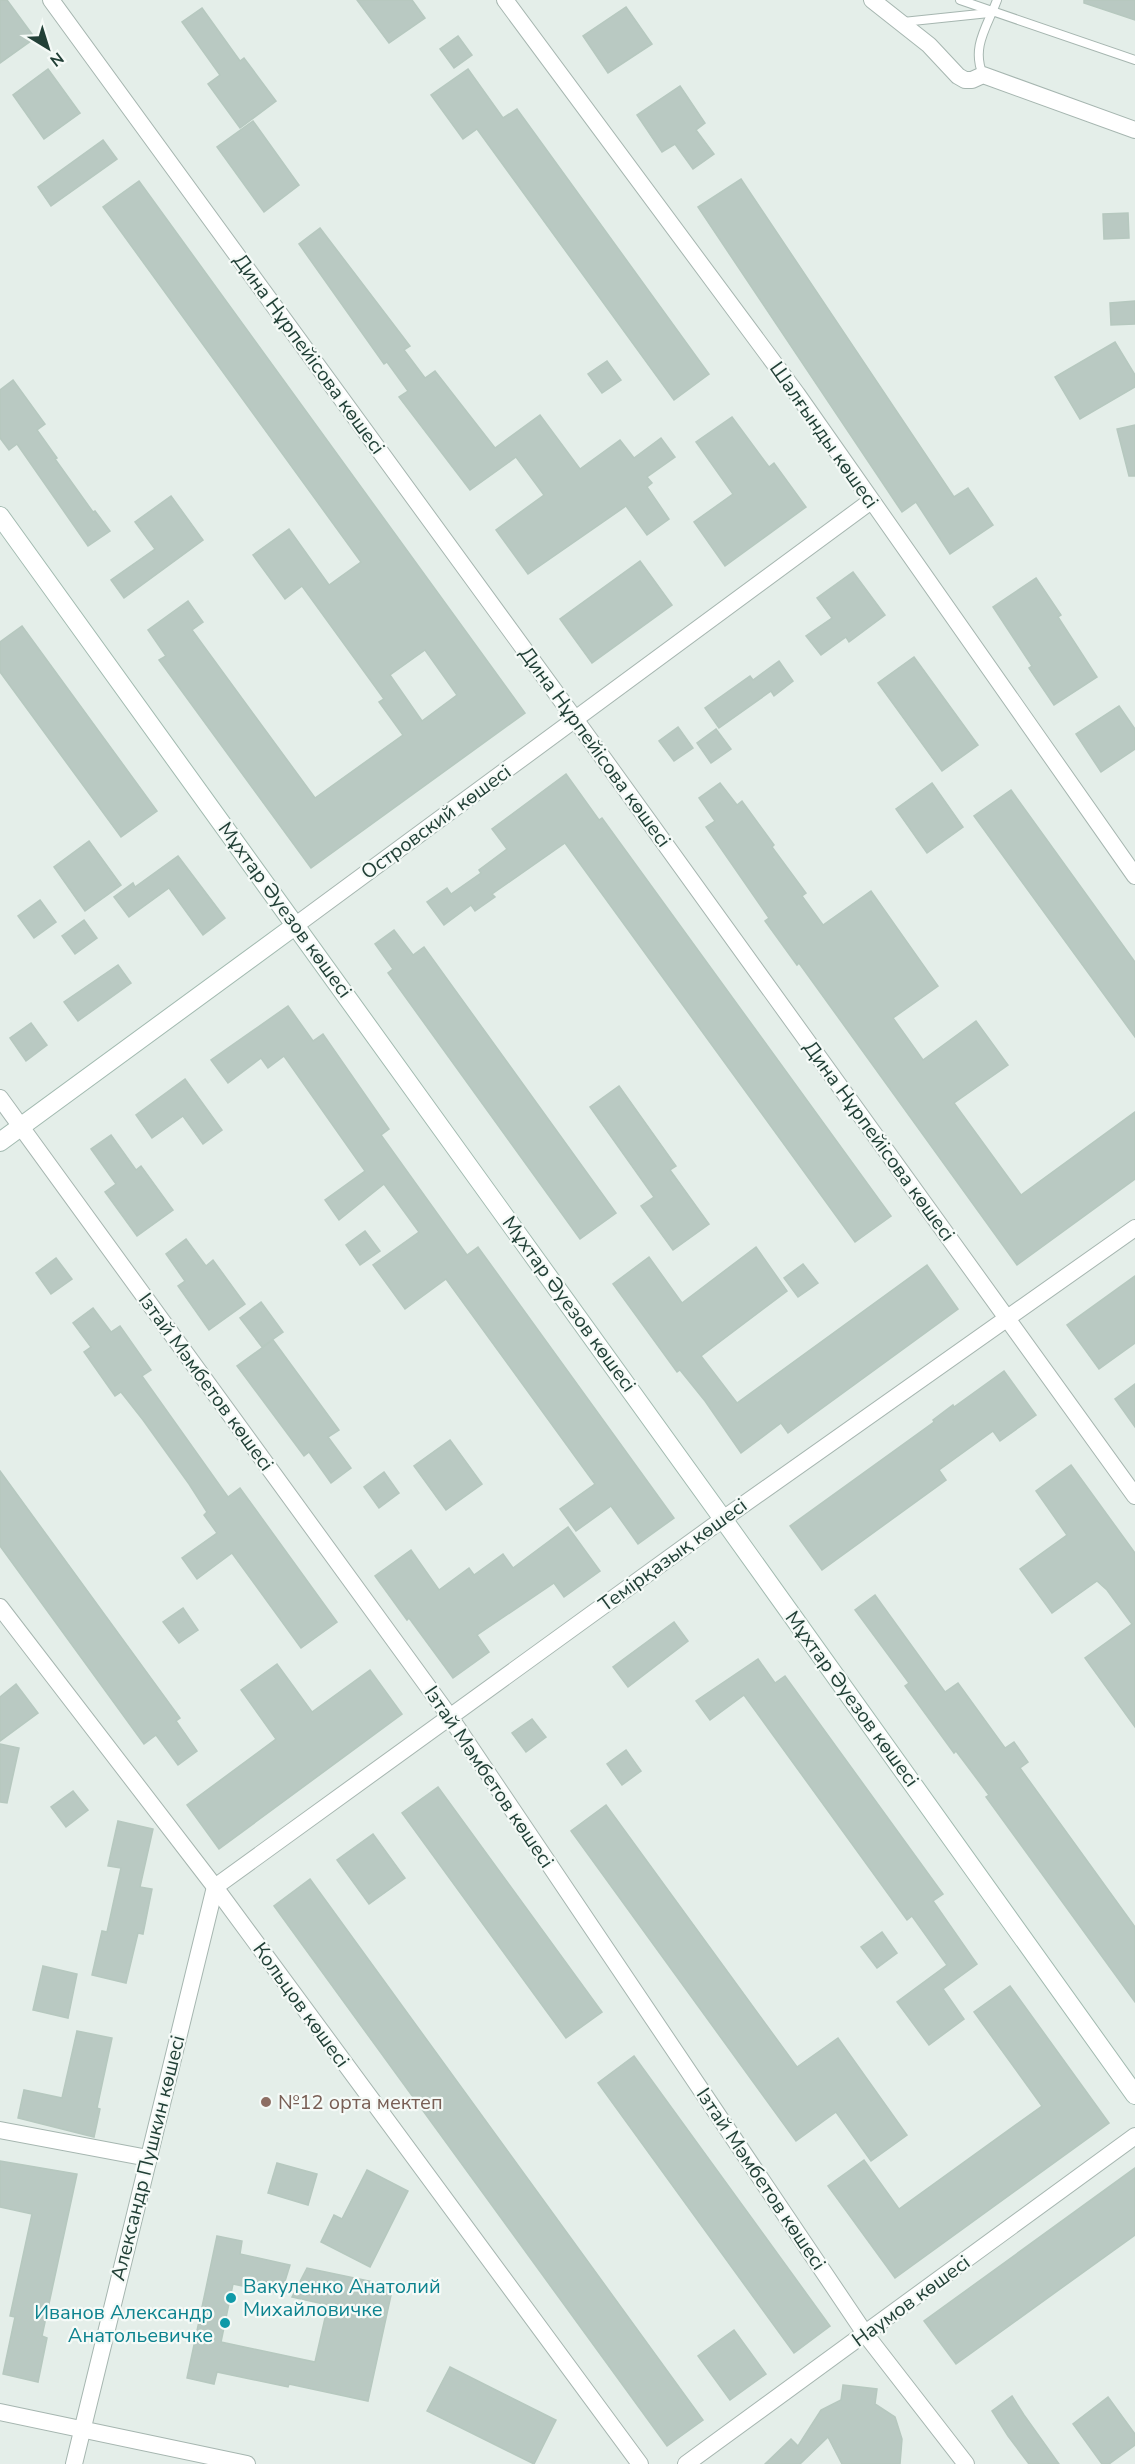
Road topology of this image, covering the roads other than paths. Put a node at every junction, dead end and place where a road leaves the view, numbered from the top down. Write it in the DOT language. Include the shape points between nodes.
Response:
graph roads {
  1 [pos="51,0"];
  2 [pos="505,0"];
  3 [pos="872,0"];
  4 [pos="960,0"];
  5 [pos="997,0"];
  6 [pos="992,12"];
  7 [pos="902,23"];
  8 [pos="1135,60"];
  9 [pos="983,75"];
  10 [pos="1135,130"];
  11 [pos="871,501"];
  12 [pos="0,516"];
  13 [pos="575,719"];
  14 [pos="1135,876"];
  15 [pos="296,925"];
  16 [pos="0,1098"];
  17 [pos="21,1128"];
  18 [pos="0,1142"];
  19 [pos="1135,1228"];
  20 [pos="1006,1318"];
  21 [pos="1135,1496"];
  22 [pos="723,1519"];
  23 [pos="0,1607"];
  24 [pos="450,1717"];
  25 [pos="215,1887"];
  26 [pos="1135,2095"];
  27 [pos="0,2130"];
  28 [pos="1135,2136"];
  29 [pos="148,2158"];
  30 [pos="866,2335"];
  31 [pos="0,2412"];
  32 [pos="82,2429"];
  33 [pos="74,2464"];
  34 [pos="248,2464"];
  35 [pos="640,2464"];
  36 [pos="686,2464"];
  37 [pos="966,2464"];
  1 -- 13 [label="street, Дина Нұрпейісова көшесі"];
  2 -- 11 [label="street, Шалғынды көшесі" via="797,394"];
  3 -- 7 [label="street"];
  4 -- 6 [label="lane"];
  5 -- 6 [label="lane"];
  6 -- 7 [label="lane"];
  6 -- 8 [label="lane"];
  6 -- 9 [label="lane" via="979,45 977,62"];
  7 -- 9 [label="street" via="958,76 972,80"];
  9 -- 10 [label="street"];
  11 -- 13 [label="street, Островский көшесі"];
  11 -- 14 [label="street, Шалғынды көшесі"];
  12 -- 15 [label="street, Мұхтар Әуезов көшесі"];
  13 -- 15 [label="street, Островский көшесі"];
  13 -- 20 [label="street, Дина Нұрпейісова көшесі"];
  15 -- 17 [label="street, Островский көшесі"];
  15 -- 22 [label="street, Мұхтар Әуезов көшесі"];
  16 -- 17 [label="street, Ізтай Мәмбетов көшесі"];
  17 -- 18 [label="street, Островский көшесі"];
  17 -- 24 [label="street, Ізтай Мәмбетов көшесі"];
  19 -- 20 [label="street, Темірқазық көшесі"];
  20 -- 21 [label="street, Дина Нұрпейісова көшесі"];
  20 -- 22 [label="street, Темірқазық көшесі"];
  22 -- 24 [label="street, Темірқазық көшесі"];
  22 -- 26 [label="street, Мұхтар Әуезов көшесі"];
  23 -- 25 [label="street, Кольцов көшесі"];
  24 -- 25 [label="street, Темірқазық көшесі"];
  24 -- 30 [label="street, Ізтай Мәмбетов көшесі"];
  25 -- 29 [label="street, Александр Пушкин көшесі"];
  25 -- 35 [label="street, Кольцов көшесі"];
  27 -- 29 [label="street"];
  28 -- 30 [label="street, Наумов көшесі"];
  29 -- 32 [label="street, Александр Пушкин көшесі"];
  30 -- 36 [label="street, Наумов көшесі"];
  30 -- 37 [label="street, Ізтай Мәмбетов көшесі"];
  31 -- 32 [label="street"];
  32 -- 33 [label="street, Александр Пушкин көшесі"];
  32 -- 34 [label="street"];
}
